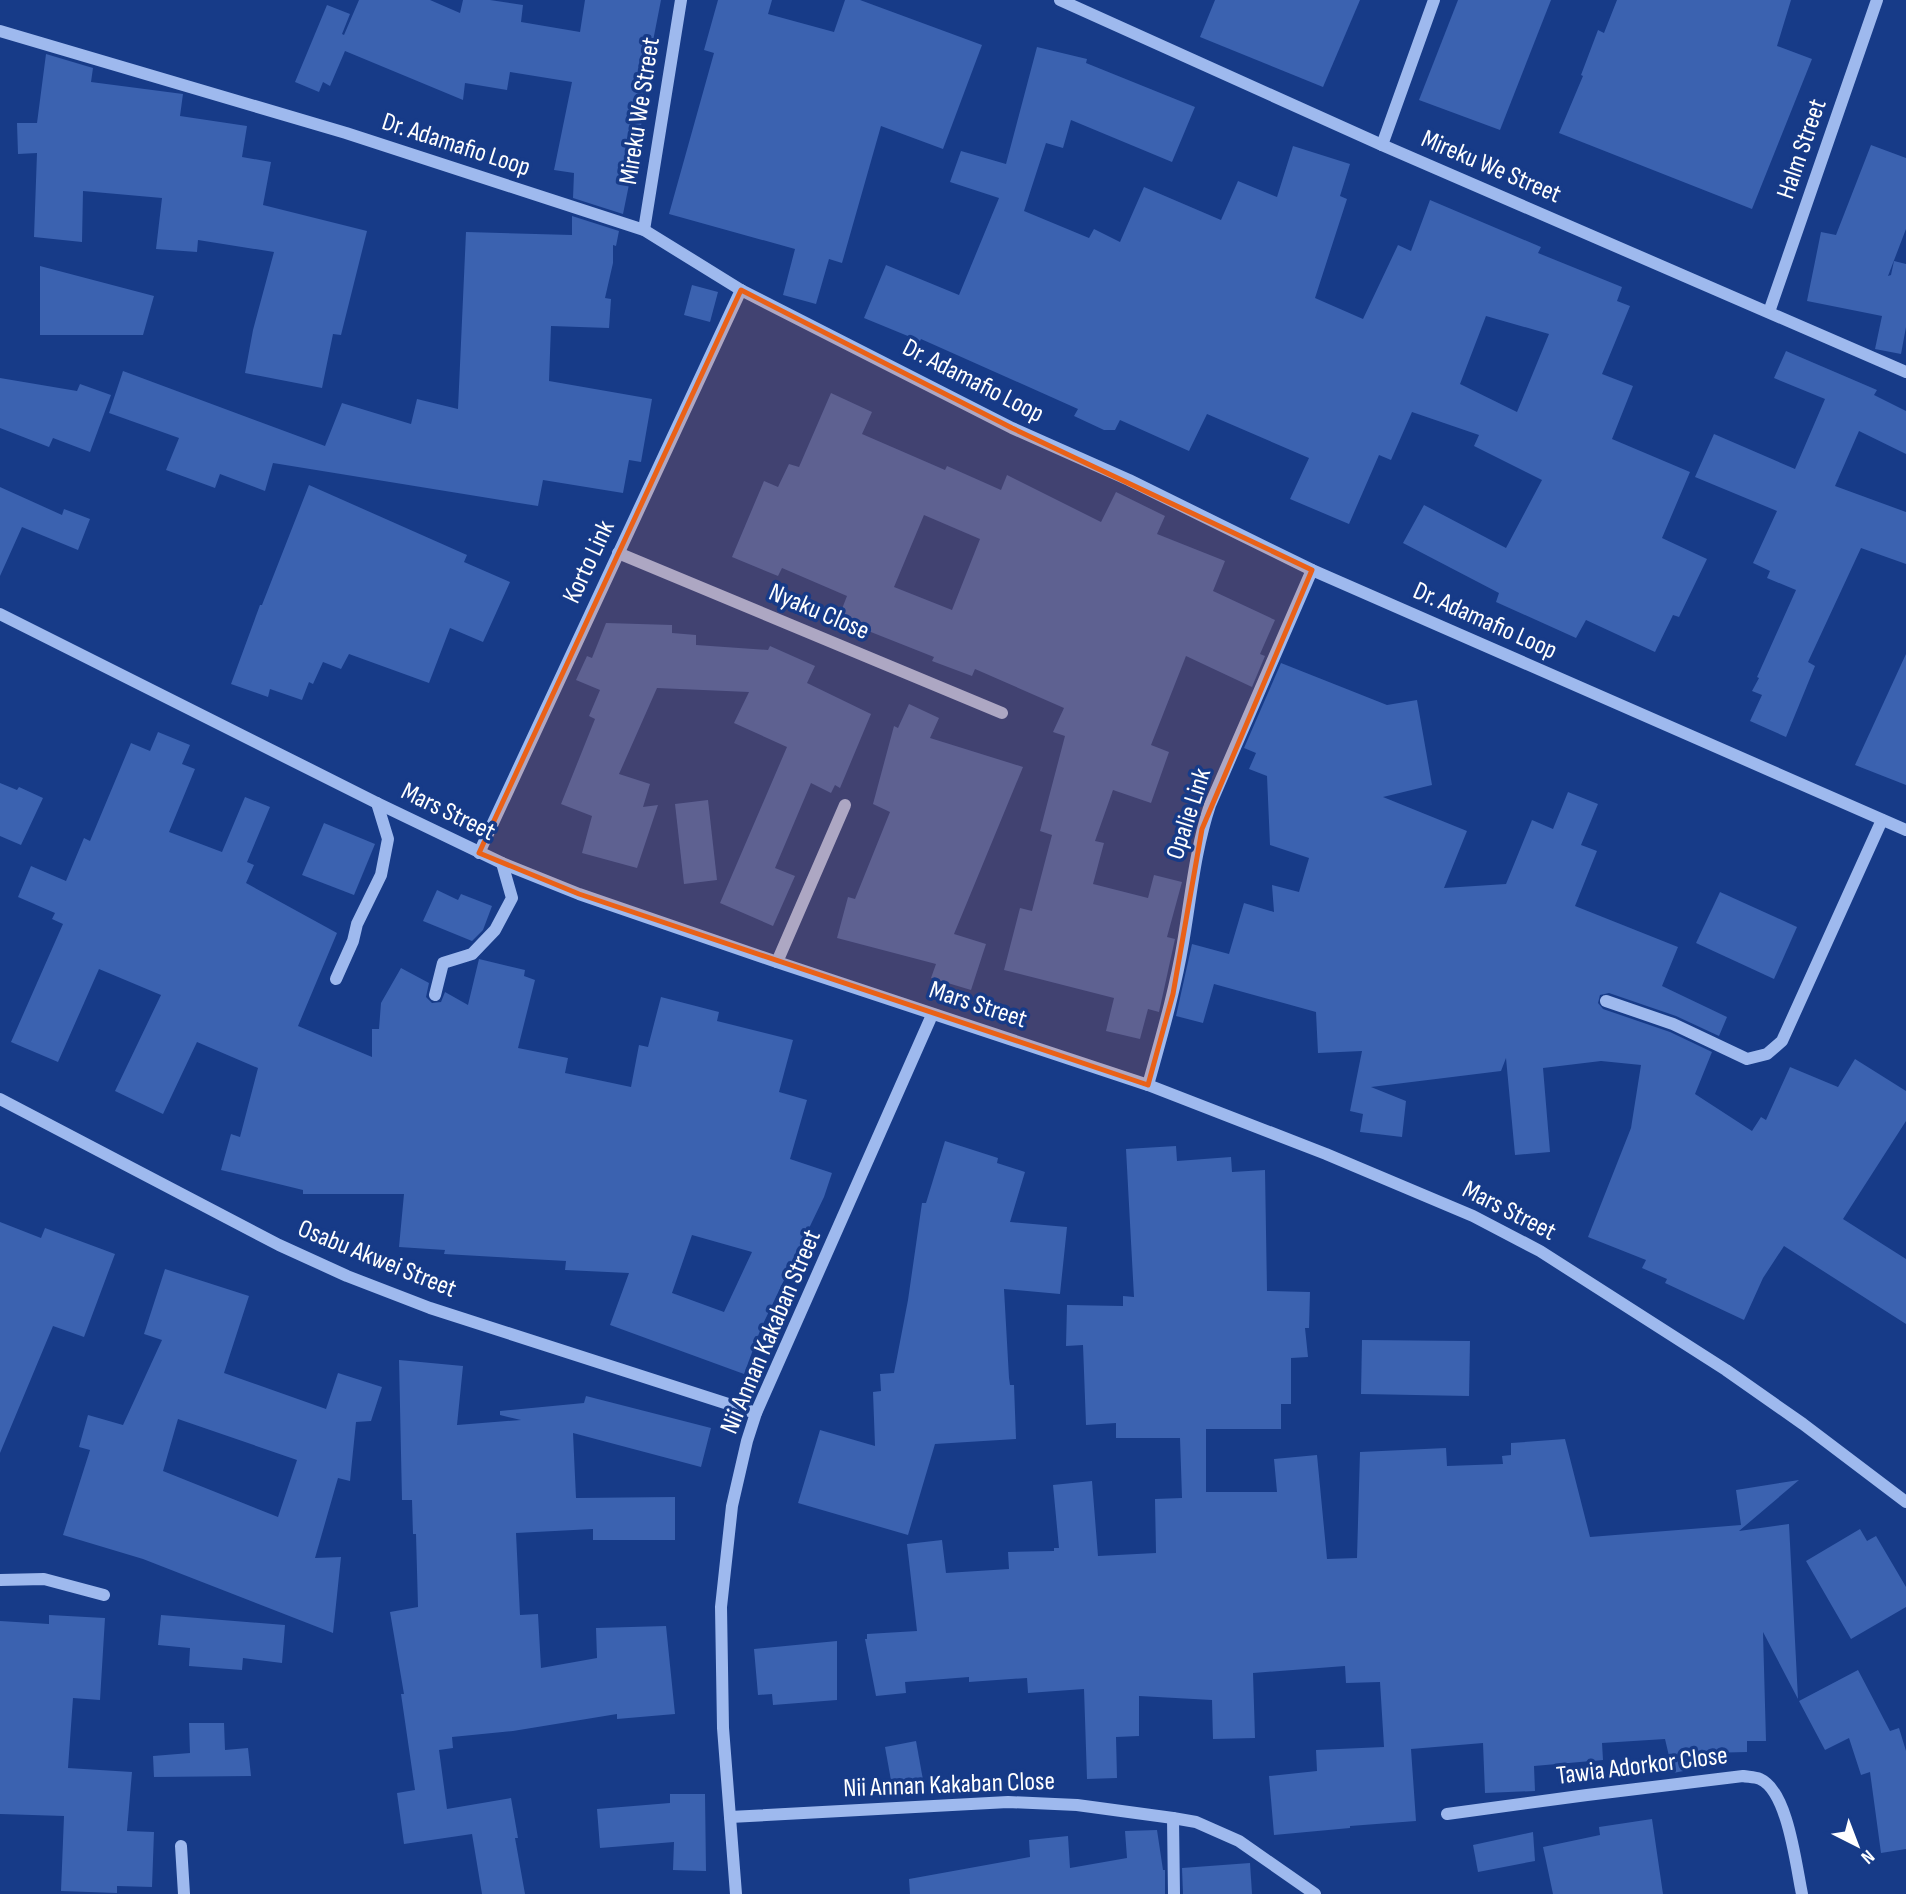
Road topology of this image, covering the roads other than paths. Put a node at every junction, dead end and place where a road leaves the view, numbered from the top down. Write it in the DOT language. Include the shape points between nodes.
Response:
graph roads {
  1 [pos="681,0"];
  2 [pos="1060,0"];
  3 [pos="1434,0"];
  4 [pos="1877,0"];
  5 [pos="0,31"];
  6 [pos="1382,145"];
  7 [pos="644,230"];
  8 [pos="741,290"];
  9 [pos="1769,312"];
  10 [pos="1906,372"];
  11 [pos="618,553"];
  12 [pos="1312,570"];
  13 [pos="0,614"];
  14 [pos="1002,713"];
  15 [pos="377,803"];
  16 [pos="845,805"];
  17 [pos="1882,820"];
  18 [pos="1906,830"];
  19 [pos="479,853"];
  20 [pos="502,863"];
  21 [pos="777,962"];
  22 [pos="336,979"];
  23 [pos="435,995"];
  24 [pos="1606,1001"];
  25 [pos="932,1015"];
  26 [pos="1148,1085"];
  27 [pos="0,1100"];
  28 [pos="757,1413"];
  29 [pos="1906,1502"];
  30 [pos="0,1580"];
  31 [pos="104,1595"];
  32 [pos="1447,1814"];
  33 [pos="730,1816"];
  34 [pos="1173,1818"];
  35 [pos="181,1846"];
  36 [pos="184,1894"];
  37 [pos="736,1894"];
  38 [pos="1174,1894"];
  39 [pos="1315,1894"];
  40 [pos="1802,1894"];
  1 -- 7 [label="street, Mireku We Street"];
  2 -- 6 [label="street, Mireku We Street"];
  3 -- 6 [label="street"];
  4 -- 9 [label="street, Halm Street"];
  5 -- 7 [label="street, Dr. Adamafio Loop" via="333,130"];
  6 -- 9 [label="street, Mireku We Street"];
  7 -- 8 [label="street, Dr. Adamafio Loop"];
  8 -- 11 [label="street, Korto Link"];
  8 -- 12 [label="street, Dr. Adamafio Loop" via="1012,428"];
  9 -- 10 [label="street, Mireku We Street"];
  11 -- 14 [label="street, Nyaku Close"];
  11 -- 19 [label="street, Korto Link"];
  12 -- 17 [label="street, Dr. Adamafio Loop"];
  12 -- 26 [label="street, Opalie Link" via="1202,829 1172,993"];
  13 -- 15 [label="street, Mars Street"];
  15 -- 19 [label="street, Mars Street"];
  15 -- 22 [label="street" via="388,839 381,875"];
  16 -- 21 [label="street"];
  17 -- 18 [label="street, Dr. Adamafio Loop"];
  17 -- 24 [label="street" via="1782,1041 1767,1054 1747,1059 1673,1024"];
  19 -- 20 [label="street, Mars Street"];
  20 -- 21 [label="street, Mars Street"];
  20 -- 23 [label="street" via="512,898 495,930 472,954 443,963"];
  21 -- 25 [label="street, Mars Street"];
  25 -- 26 [label="street, Mars Street"];
  25 -- 28 [label="street, Nii Annan Kakaban Street"];
  26 -- 29 [label="street, Mars Street" via="1473,1216 1541,1251 1767,1398"];
  27 -- 28 [label="street, Osabu Akwei Street" via="347,1276 430,1308"];
  28 -- 33 [label="street, Nii Annan Kakaban Street" via="732,1506 721,1607"];
  30 -- 31 [label="street" via="44,1579"];
  32 -- 40 [label="street, Tawia Adorkor Close" via="1743,1776 1760,1779 1775,1791 1784,1815"];
  33 -- 34 [label="street, Nii Annan Kakaban Close" via="1008,1802 1077,1805"];
  33 -- 37 [label="street, Nii Annan Kakaban Street"];
  34 -- 38 [label="street"];
  34 -- 39 [label="street, Nii Annan Kakaban Close" via="1196,1822 1239,1841"];
  35 -- 36 [label="street"];
}
